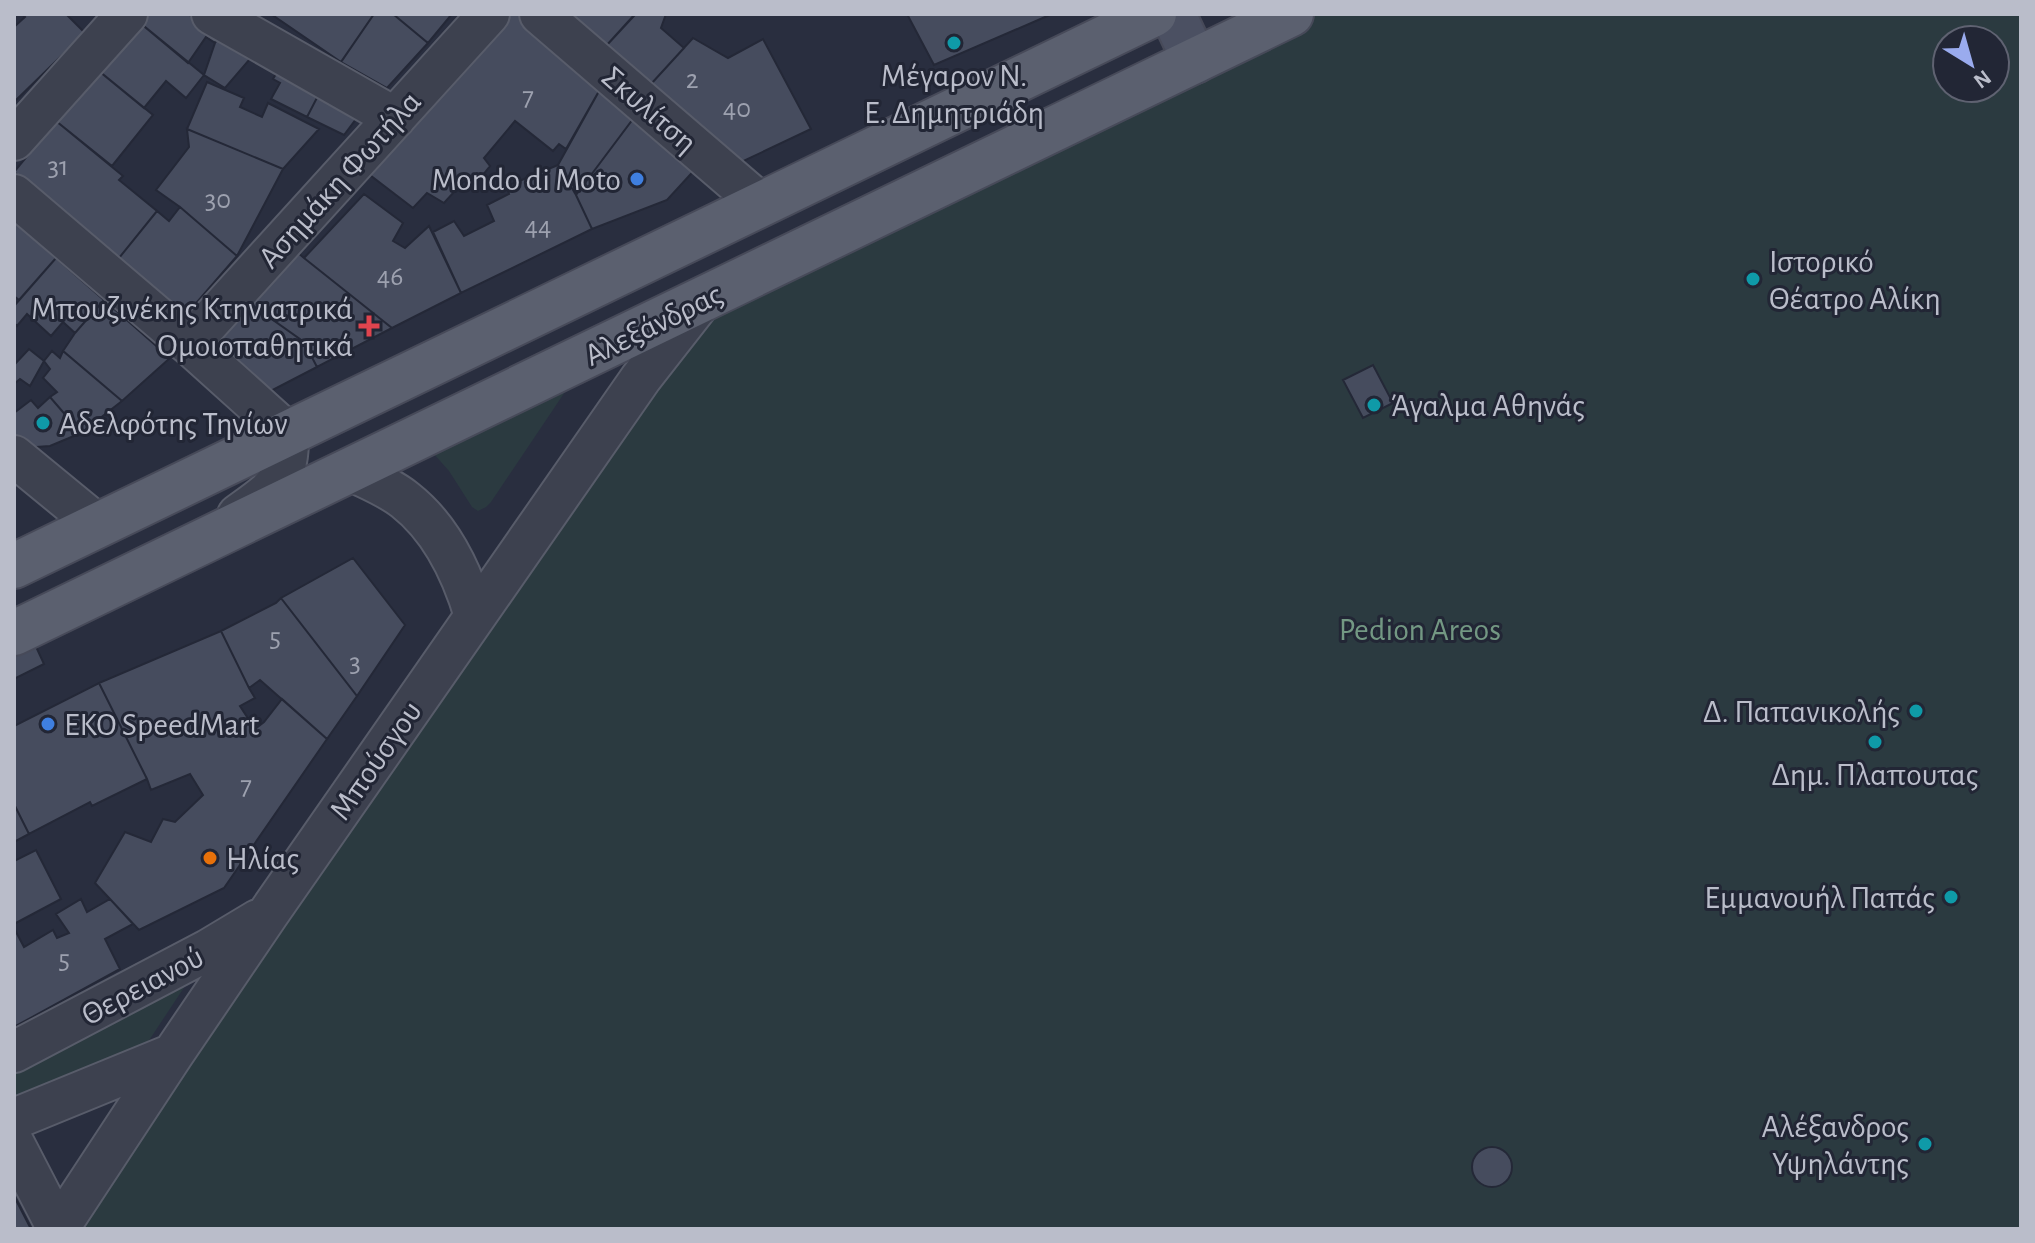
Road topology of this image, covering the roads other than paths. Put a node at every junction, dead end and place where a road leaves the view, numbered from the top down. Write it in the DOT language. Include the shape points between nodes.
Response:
graph roads {
  1 [pos="127,14"];
  2 [pos="212,14"];
  3 [pos="489,14"];
  4 [pos="540,14"];
  5 [pos="1154,14"];
  6 [pos="1173,14"];
  7 [pos="1291,14"];
  8 [pos="1195,61"];
  9 [pos="395,118"];
  10 [pos="14,140"];
  11 [pos="14,195"];
  12 [pos="761,204"];
  13 [pos="702,300"];
  14 [pos="189,344"];
  15 [pos="288,433"];
  16 [pos="14,456"];
  17 [pos="350,470"];
  18 [pos="98,525"];
  19 [pos="199,543"];
  20 [pos="14,566"];
  21 [pos="475,616"];
  22 [pos="14,633"];
  23 [pos="268,914"];
  24 [pos="14,1052"];
  25 [pos="173,1054"];
  26 [pos="14,1119"];
  27 [pos="14,1144"];
  28 [pos="58,1229"];
  1 -- 10 [label="street"];
  2 -- 9 [label="street"];
  3 -- 9 [label="street, Ασημάκη Φωτήλα"];
  4 -- 12 [label="street, Σκυλίτση"];
  5 -- 12 [label="main road, Αλεξάνδρας"];
  6 -- 8 [label="street"];
  7 -- 8 [label="main road, Αλεξάνδρας"];
  8 -- 13 [label="main road, Αλεξάνδρας"];
  9 -- 14 [label="street, Ασημάκη Φωτήλα"];
  11 -- 14 [label="street"];
  12 -- 15 [label="main road, Αλεξάνδρας"];
  13 -- 17 [label="main road, Αλεξάνδρας"];
  13 -- 21 [label="street, Μπούσγου" via="641,378"];
  14 -- 15 [label="street"];
  15 -- 18 [label="main road, Αλεξάνδρας"];
  15 -- 19 [label="street" via="281,478"];
  16 -- 18 [label="street"];
  17 -- 19 [label="main road, Αλεξάνδρας"];
  17 -- 21 [label="street" via="404,499 420,514 453,559"];
  18 -- 20 [label="main road, Αλεξάνδρας"];
  19 -- 22 [label="main road, Αλεξάνδρας"];
  21 -- 23 [label="street, Μπούσγου"];
  23 -- 24 [label="street, Θερειανού"];
  23 -- 25 [label="street, Μπούσγου"];
  25 -- 26 [label="street"];
  25 -- 28 [label="street, Μπούσγου"];
  27 -- 28 [label="street"];
}
